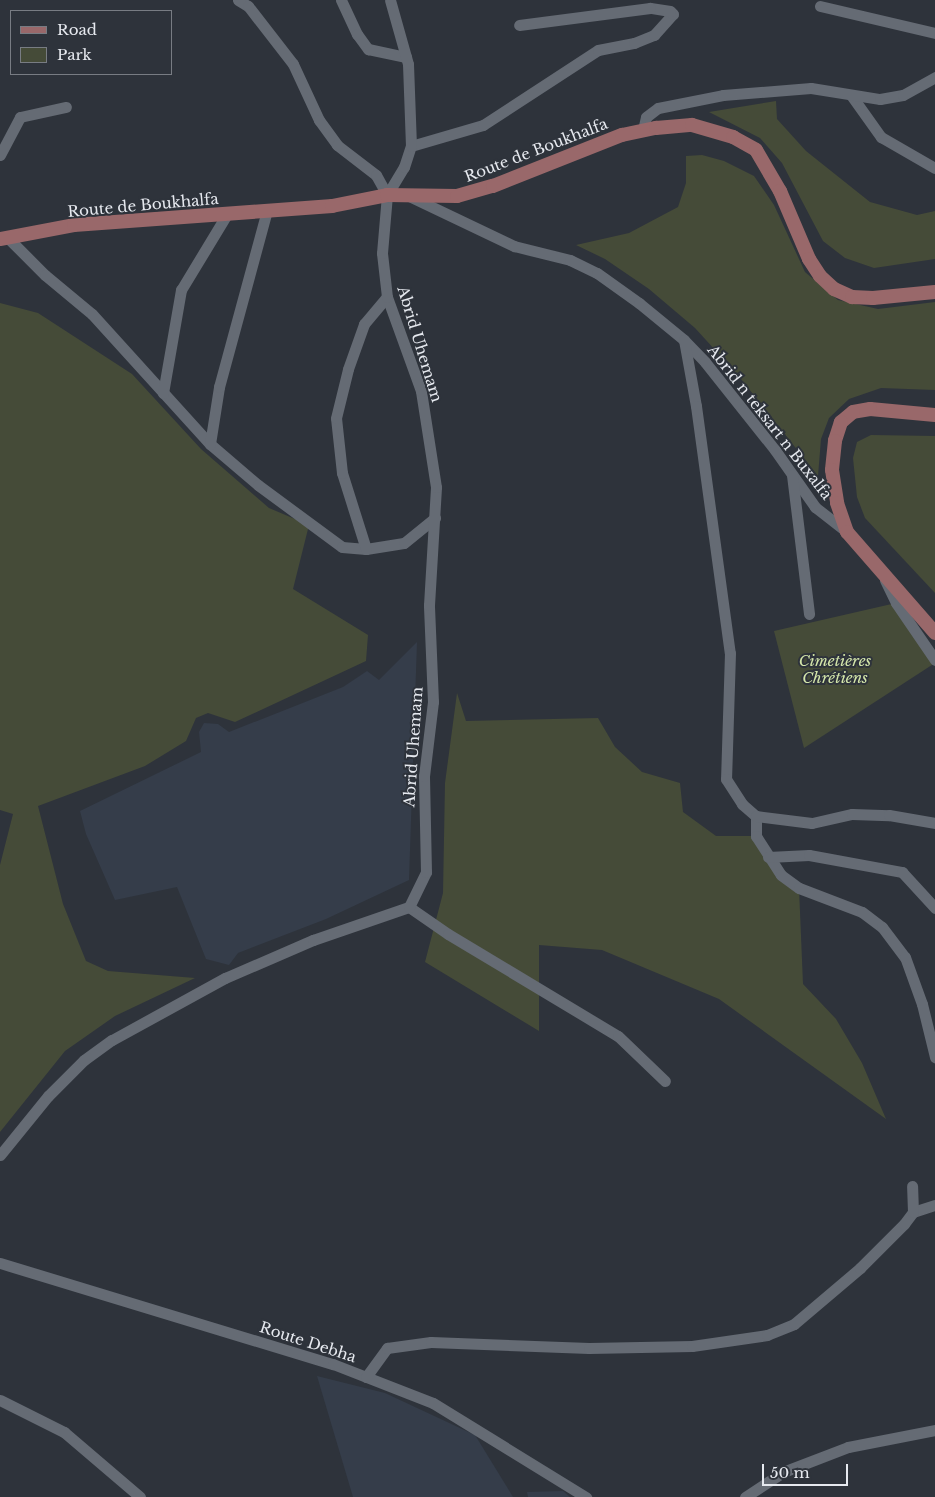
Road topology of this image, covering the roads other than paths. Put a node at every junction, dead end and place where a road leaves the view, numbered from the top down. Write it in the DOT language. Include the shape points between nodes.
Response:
graph roads {
  1 [pos="238,0"];
  2 [pos="341,0"];
  3 [pos="390,0"];
  4 [pos="820,6"];
  5 [pos="520,25"];
  6 [pos="935,33"];
  7 [pos="406,56"];
  8 [pos="935,77"];
  9 [pos="851,95"];
  10 [pos="66,106"];
  11 [pos="644,130"];
  12 [pos="410,146"];
  13 [pos="0,154"];
  14 [pos="935,168"];
  15 [pos="386,195"];
  16 [pos="405,195"];
  17 [pos="268,210"];
  18 [pos="227,214"];
  19 [pos="4,238"];
  20 [pos="935,292"];
  21 [pos="386,297"];
  22 [pos="684,340"];
  23 [pos="163,393"];
  24 [pos="935,415"];
  25 [pos="210,444"];
  26 [pos="791,473"];
  27 [pos="435,518"];
  28 [pos="848,532"];
  29 [pos="366,549"];
  30 [pos="885,578"];
  31 [pos="809,614"];
  32 [pos="935,633"];
  33 [pos="935,660"];
  34 [pos="756,816"];
  35 [pos="935,823"];
  36 [pos="768,857"];
  37 [pos="409,907"];
  38 [pos="935,908"];
  39 [pos="935,1057"];
  40 [pos="665,1081"];
  41 [pos="0,1156"];
  42 [pos="912,1186"];
  43 [pos="935,1205"];
  44 [pos="913,1212"];
  45 [pos="0,1263"];
  46 [pos="366,1377"];
  47 [pos="0,1400"];
  48 [pos="935,1430"];
  49 [pos="140,1497"];
  50 [pos="586,1497"];
  51 [pos="745,1497"];
  1 -- 15 [label="street" via="248,6 293,64 319,120 337,145 376,175"];
  2 -- 7 [label="street" via="368,49"];
  3 -- 7 [label="street"];
  4 -- 6 [label="street"];
  5 -- 12 [label="street" via="650,8 673,14 654,35 634,43 598,50 483,125"];
  7 -- 12 [label="street"];
  8 -- 9 [label="street" via="903,95 880,99"];
  9 -- 11 [label="street" via="811,88 723,95 658,108 646,116"];
  9 -- 14 [label="street" via="881,137"];
  10 -- 13 [label="street" via="20,117"];
  11 -- 16 [label="main road, Route de Boukhalfa" via="607,140 478,191 438,197"];
  11 -- 20 [label="main road, Route de Boukhalfa" via="673,126 707,128 733,136 756,150 780,191 809,259 834,289 852,296 873,298"];
  12 -- 15 [label="street" via="404,168"];
  15 -- 16 [label="main road, Route de Boukhalfa"];
  15 -- 17 [label="main road, Route de Boukhalfa" via="332,206"];
  15 -- 21 [label="street, Abrid Uhemam" via="382,230"];
  16 -- 22 [label="street, Abrid n teksart n Buxalfa" via="514,246 570,260 597,273"];
  17 -- 18 [label="main road, Route de Boukhalfa"];
  17 -- 25 [label="street" via="219,387"];
  18 -- 19 [label="main road, Route de Boukhalfa" via="74,226"];
  18 -- 23 [label="street" via="181,290"];
  19 -- 23 [label="street" via="92,314"];
  21 -- 27 [label="street, Abrid Uhemam" via="421,391 436,487"];
  21 -- 29 [label="street" via="364,324 336,418 342,473"];
  22 -- 26 [label="street, Abrid n teksart n Buxalfa" via="724,384"];
  22 -- 34 [label="street" via="730,652 726,779 742,804"];
  23 -- 25 [label="street"];
  24 -- 28 [label="main road" via="870,408 853,412 841,422 832,470 836,503"];
  25 -- 29 [label="street" via="258,485 342,547"];
  26 -- 28 [label="street, Abrid n teksart n Buxalfa" via="815,507"];
  26 -- 31 [label="street"];
  27 -- 29 [label="street" via="404,543"];
  27 -- 37 [label="street, Abrid Uhemam" via="429,605 432,702 424,785 426,872"];
  28 -- 30 [label="main road"];
  30 -- 32 [label="main road"];
  30 -- 33 [label="street" via="896,603"];
  34 -- 35 [label="street" via="812,823 861,814"];
  34 -- 36 [label="street" via="756,836"];
  36 -- 38 [label="street" via="810,855 902,872"];
  36 -- 39 [label="street" via="781,875 799,888 862,912 882,927 906,957"];
  37 -- 40 [label="street" via="618,1036"];
  37 -- 41 [label="street" via="313,940 225,978 112,1040 84,1060 54,1090"];
  42 -- 44 [label="street"];
  43 -- 44 [label="street"];
  44 -- 46 [label="street" via="860,1268 794,1324 767,1334 692,1346 599,1348 430,1342 387,1348"];
  45 -- 46 [label="street, Route Debha" via="334,1364"];
  46 -- 50 [label="street, Route Debha" via="433,1403"];
  47 -- 49 [label="street" via="64,1432"];
  48 -- 51 [label="street" via="848,1446 783,1472"];
}
